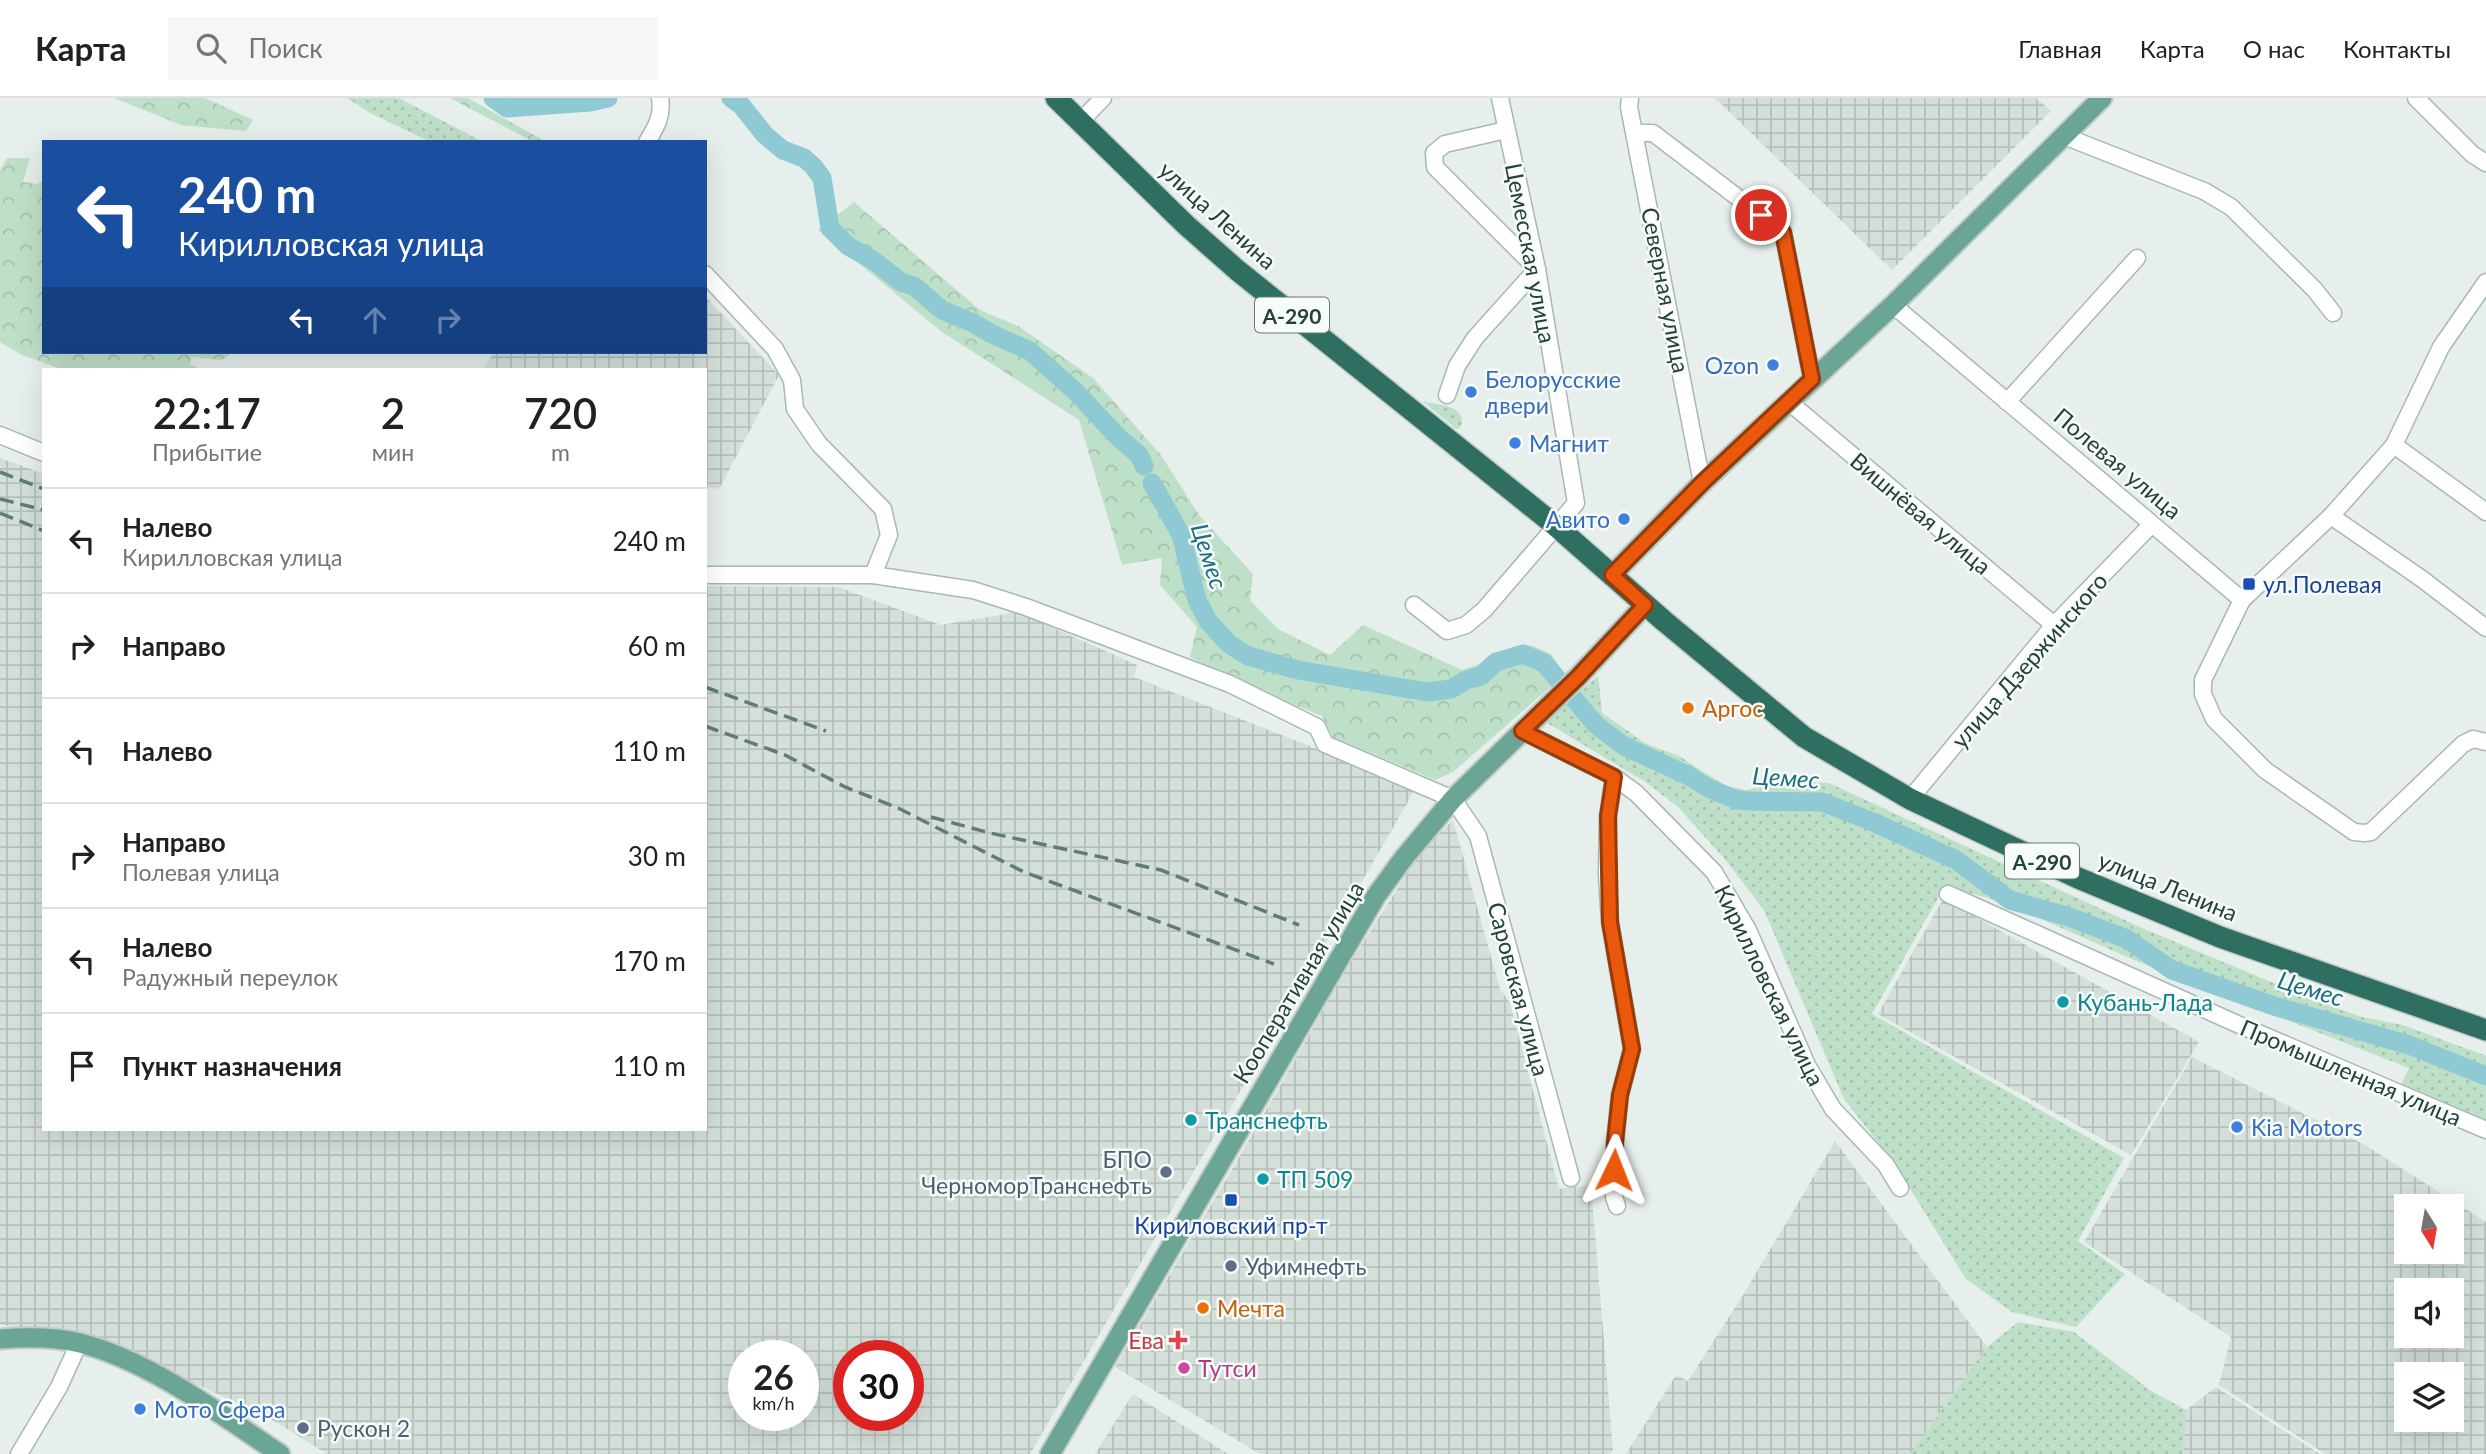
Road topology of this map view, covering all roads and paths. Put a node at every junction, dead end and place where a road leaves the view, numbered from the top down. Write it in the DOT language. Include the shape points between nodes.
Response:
graph roads {
  1 [pos="660,98"];
  2 [pos="1056,98"];
  3 [pos="1103,98"];
  4 [pos="1500,98"];
  5 [pos="2102,98"];
  6 [pos="2416,98"];
  7 [pos="1626,101"];
  8 [pos="1081,121"];
  9 [pos="1506,130"];
  10 [pos="1636,133"];
  11 [pos="2064,136"];
  12 [pos="648,140"];
  13 [pos="2486,163"];
  14 [pos="2137,258"];
  15 [pos="1537,269"];
  16 [pos="707,276"];
  17 [pos="2486,282"];
  18 [pos="1893,305"];
  19 [pos="2333,313"];
  20 [pos="1812,379"];
  21 [pos="1447,395"];
  22 [pos="1789,401"];
  23 [pos="2007,402"];
  24 [pos="0,435"];
  25 [pos="2394,445"];
  26 [pos="42,452"];
  27 [pos="1702,483"];
  28 [pos="2486,512"];
  29 [pos="2331,516"];
  30 [pos="2152,524"];
  31 [pos="1556,526"];
  32 [pos="707,575"];
  33 [pos="873,575"];
  34 [pos="1612,575"];
  35 [pos="2242,600"];
  36 [pos="1414,605"];
  37 [pos="1645,605"];
  38 [pos="2054,625"];
  39 [pos="2486,628"];
  40 [pos="1522,731"];
  41 [pos="2486,743"];
  42 [pos="1614,777"];
  43 [pos="1910,799"];
  44 [pos="1455,802"];
  45 [pos="1948,894"];
  46 [pos="2486,1030"];
  47 [pos="2486,1130"];
  48 [pos="1571,1178"];
  49 [pos="1900,1188"];
  50 [pos="1617,1206"];
  51 [pos="0,1339"];
  52 [pos="79,1343"];
  53 [pos="19,1454"];
  54 [pos="281,1454"];
  55 [pos="1050,1454"];
  1 -- 12 [label="street" via="658,125"];
  2 -- 8 [label="highway, улица Ленина / А-290"];
  3 -- 8 [label="street"];
  4 -- 9 [label="street, Цемесская улица"];
  5 -- 11 [label="main road"];
  6 -- 13 [label="street"];
  7 -- 10 [label="street, Северная улица"];
  8 -- 31 [label="highway, улица Ленина / А-290" via="1237,270"];
  9 -- 15 [label="street, Цемесская улица"];
  9 -- 15 [label="street" via="1446,144 1434,153 1436,167"];
  10 -- 20 [label="street" via="1653,133 1783,232"];
  10 -- 27 [label="street, Северная улица"];
  11 -- 18 [label="main road"];
  11 -- 19 [label="street" via="2204,191 2231,207"];
  14 -- 23 [label="street"];
  15 -- 21 [label="street" via="1475,338 1457,366"];
  15 -- 31 [label="street, Цемесская улица" via="1576,503"];
  16 -- 33 [label="street" via="775,349 792,380 795,410 819,444 883,509 889,535"];
  17 -- 25 [label="street" via="2441,347"];
  18 -- 20 [label="main road"];
  18 -- 23 [label="street, Полевая улица"];
  20 -- 22 [label="main road"];
  22 -- 27 [label="main road"];
  22 -- 38 [label="street, Вишнёвая улица"];
  23 -- 30 [label="street, Полевая улица"];
  24 -- 26 [label="street"];
  25 -- 28 [label="street"];
  25 -- 29 [label="street"];
  27 -- 34 [label="main road"];
  29 -- 35 [label="street"];
  29 -- 39 [label="street"];
  30 -- 35 [label="street, Полевая улица"];
  30 -- 38 [label="street, улица Дзержинского"];
  31 -- 34 [label="highway, улица Ленина / А-290"];
  31 -- 36 [label="street" via="1466,625 1447,631"];
  32 -- 33 [label="street"];
  33 -- 44 [label="street" via="973,590 1143,650 1230,684 1317,727 1325,744"];
  34 -- 37 [label="highway, улица Ленина"];
  35 -- 41 [label="street" via="2203,680 2203,694 2214,719 2265,770 2354,831 2371,832 2463,744 2473,739"];
  37 -- 40 [label="main road, Кооперативная улица"];
  37 -- 43 [label="highway, улица Ленина / А-290" via="1804,737"];
  38 -- 43 [label="street, улица Дзержинского"];
  40 -- 42 [label="street, Кирилловская улица"];
  40 -- 44 [label="main road, Кооперативная улица"];
  42 -- 49 [label="street, Кирилловская улица" via="1636,793 1714,872 1748,930 1807,1065 1833,1109 1886,1165"];
  42 -- 50 [label="street" via="1608,816 1610,922 1632,1049 1620,1095 1615,1142"];
  43 -- 46 [label="highway, улица Ленина / А-290" via="2078,878 2220,937"];
  44 -- 48 [label="street, Саровская улица" via="1478,836"];
  44 -- 55 [label="main road, Кооперативная улица" via="1376,896"];
  45 -- 47 [label="street, Промышленная улица"];
  51 -- 52 [label="main road"];
  52 -- 53 [label="street"];
  52 -- 54 [label="main road" via="160,1378"];
}
